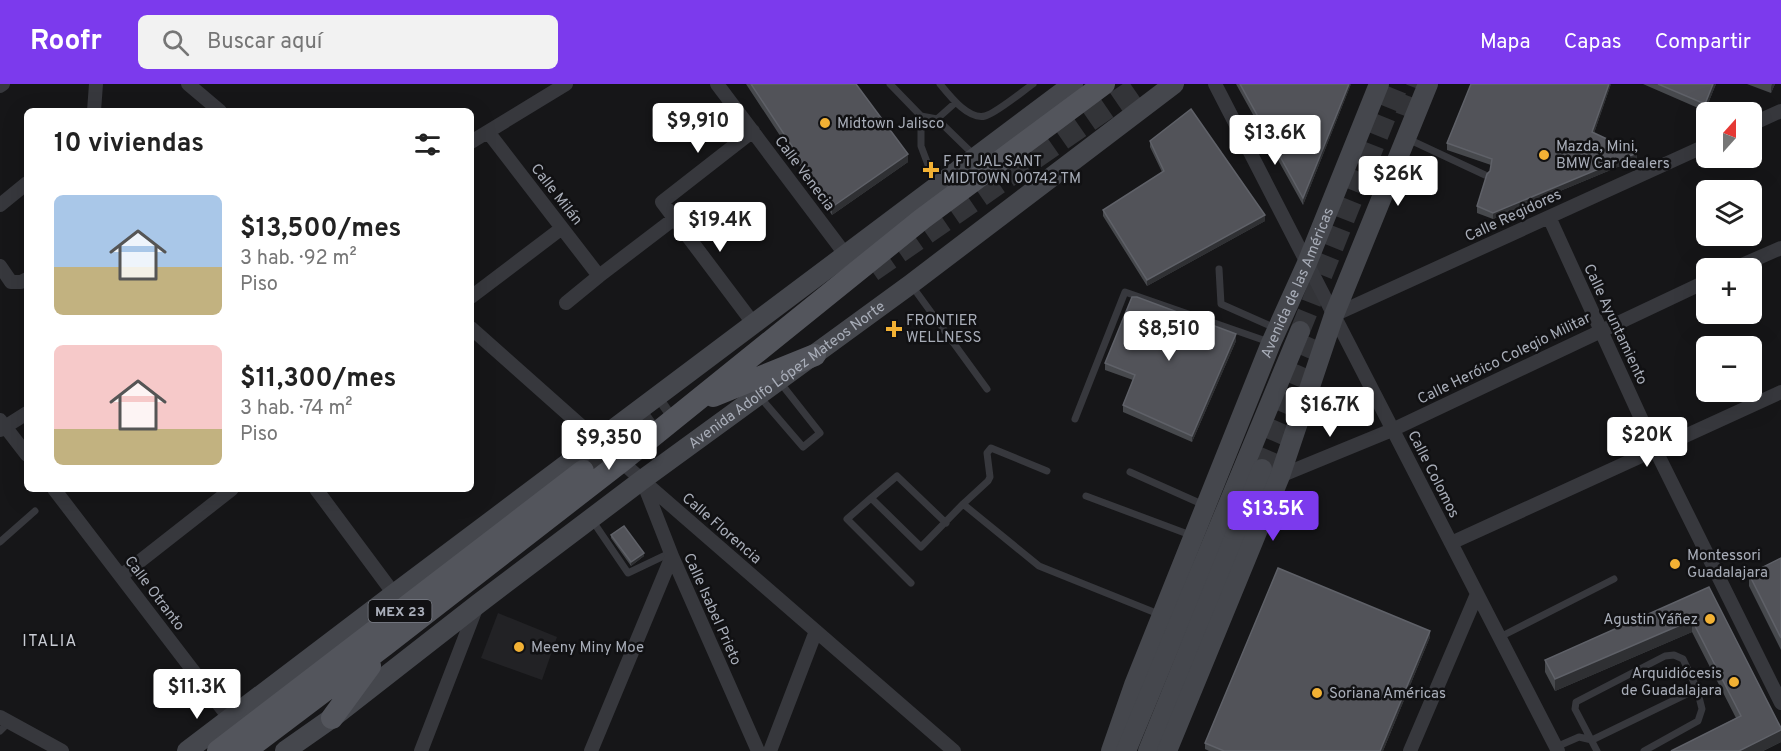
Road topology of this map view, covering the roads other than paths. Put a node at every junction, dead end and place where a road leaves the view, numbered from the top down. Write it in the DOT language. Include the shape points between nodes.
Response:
graph roads {
  1 [pos="96,84"];
  2 [pos="188,84"];
  3 [pos="566,84"];
  4 [pos="717,84"];
  5 [pos="890,84"];
  6 [pos="940,84"];
  7 [pos="1033,84"];
  8 [pos="1073,84"];
  9 [pos="1104,84"];
  10 [pos="1173,84"];
  11 [pos="1215,84"];
  12 [pos="1379,84"];
  13 [pos="1428,84"];
  14 [pos="955,103"];
  15 [pos="94,108"];
  16 [pos="216,108"];
  17 [pos="1781,111"];
  18 [pos="921,116"];
  19 [pos="938,119"];
  20 [pos="1762,120"];
  21 [pos="753,131"];
  22 [pos="488,132"];
  23 [pos="1405,138"];
  24 [pos="474,140"];
  25 [pos="1696,150"];
  26 [pos="976,157"];
  27 [pos="1485,175"];
  28 [pos="24,185"];
  29 [pos="936,186"];
  30 [pos="0,205"];
  31 [pos="1549,217"];
  32 [pos="675,218"];
  33 [pos="562,228"];
  34 [pos="1781,248"];
  35 [pos="845,254"];
  36 [pos="1758,258"];
  37 [pos="1307,263"];
  38 [pos="0,266"];
  39 [pos="1219,269"];
  40 [pos="599,276"];
  41 [pos="24,280"];
  42 [pos="911,284"];
  43 [pos="1696,286"];
  44 [pos="474,295"];
  45 [pos="566,303"];
  46 [pos="1334,315"];
  47 [pos="753,323"];
  48 [pos="474,331"];
  49 [pos="1300,331"];
  50 [pos="1600,331"];
  51 [pos="1275,336"];
  52 [pos="814,355"];
  53 [pos="779,381"];
  54 [pos="987,389"];
  55 [pos="1781,392"];
  56 [pos="759,395"];
  57 [pos="690,406"];
  58 [pos="24,415"];
  59 [pos="1075,419"];
  60 [pos="2,426"];
  61 [pos="1392,430"];
  62 [pos="599,439"];
  63 [pos="1655,449"];
  64 [pos="24,452"];
  65 [pos="622,461"];
  66 [pos="583,471"];
  67 [pos="1047,471"];
  68 [pos="1130,472"];
  69 [pos="1271,472"];
  70 [pos="642,480"];
  71 [pos="56,492"];
  72 [pos="228,492"];
  73 [pos="318,492"];
  74 [pos="1086,496"];
  75 [pos="871,498"];
  76 [pos="963,504"];
  77 [pos="1206,506"];
  78 [pos="35,511"];
  79 [pos="591,518"];
  80 [pos="946,523"];
  81 [pos="1195,536"];
  82 [pos="0,542"];
  83 [pos="1451,543"];
  84 [pos="671,554"];
  85 [pos="121,576"];
  86 [pos="1614,579"];
  87 [pos="911,583"];
  88 [pos="394,594"];
  89 [pos="1477,594"];
  90 [pos="478,604"];
  91 [pos="1163,615"];
  92 [pos="816,631"];
  93 [pos="1500,637"];
  94 [pos="384,646"];
  95 [pos="1697,689"];
  96 [pos="1781,703"];
  97 [pos="332,718"];
  98 [pos="230,719"];
  99 [pos="3,723"];
  100 [pos="1584,727"];
  101 [pos="275,728"];
  102 [pos="1579,737"];
  103 [pos="1592,740"];
  104 [pos="938,745"];
  105 [pos="1557,749"];
  106 [pos="62,751"];
  107 [pos="187,751"];
  108 [pos="218,751"];
  109 [pos="245,751"];
  110 [pos="258,751"];
  111 [pos="285,751"];
  112 [pos="421,751"];
  113 [pos="591,751"];
  114 [pos="758,751"];
  115 [pos="770,751"];
  116 [pos="954,751"];
  117 [pos="1111,751"];
  118 [pos="1126,751"];
  119 [pos="1149,751"];
  120 [pos="1167,751"];
  121 [pos="1410,751"];
  122 [pos="1597,751"];
  123 [pos="1644,751"];
  1 -- 15 [label="street"];
  2 -- 16 [label="street"];
  3 -- 22 [label="street"];
  4 -- 21 [label="street, Calle Venecia"];
  5 -- 18 [label="lane"];
  6 -- 14 [label="lane"];
  7 -- 14 [label="lane" via="987,116 977,117"];
  8 -- 26 [label="main road"];
  9 -- 57 [label="main road, Avenida Adolfo López Mateos Norte / MEX 23" via="922,219"];
  10 -- 42 [label="main road, Avenida Adolfo López Mateos Norte"];
  11 -- 37 [label="street, Calle Colomos"];
  12 -- 37 [label="main road, Avenida de las Américas"];
  13 -- 23 [label="main road"];
  14 -- 19 [label="lane"];
  17 -- 20 [label="street"];
  18 -- 19 [label="lane"];
  18 -- 29 [label="lane" via="921,146"];
  19 -- 26 [label="lane"];
  21 -- 32 [label="street" via="662,202"];
  21 -- 35 [label="street, Calle Venecia"];
  22 -- 24 [label="street"];
  22 -- 33 [label="street, Calle Milán"];
  23 -- 27 [label="lane"];
  23 -- 46 [label="main road"];
  25 -- 31 [label="street, Calle Regidores"];
  26 -- 29 [label="main road"];
  28 -- 30 [label="street"];
  29 -- 35 [label="main road"];
  31 -- 46 [label="street, Calle Regidores"];
  31 -- 50 [label="street, Calle Ayuntamiento"];
  32 -- 40 [label="street"];
  32 -- 47 [label="street"];
  33 -- 40 [label="street, Calle Milán"];
  33 -- 44 [label="street"];
  34 -- 36 [label="street"];
  35 -- 47 [label="main road"];
  37 -- 46 [label="street, Calle Colomos"];
  37 -- 51 [label="main road, Avenida de las Américas"];
  38 -- 41 [label="street" via="11,282"];
  39 -- 51 [label="lane" via="1221,304"];
  40 -- 45 [label="street"];
  42 -- 52 [label="main road, Avenida Adolfo López Mateos Norte"];
  42 -- 54 [label="lane"];
  43 -- 50 [label="street, Calle Heróico Colegio Militar"];
  46 -- 61 [label="street, Calle Colomos"];
  46 -- 69 [label="main road"];
  47 -- 62 [label="main road"];
  48 -- 62 [label="street, Calle Florencia"];
  49 -- 118 [label="main road, Avenida de las Américas"];
  50 -- 61 [label="street, Calle Heróico Colegio Militar"];
  50 -- 63 [label="street, Calle Ayuntamiento"];
  51 -- 59 [label="lane" via="1125,292"];
  51 -- 77 [label="main road, Avenida de las Américas"];
  52 -- 53 [label="main road, Avenida Adolfo López Mateos Norte"];
  52 -- 57 [label="main road"];
  53 -- 56 [label="main road, Avenida Adolfo López Mateos Norte"];
  53 -- 56 [label="lane" via="820,433 803,447"];
  55 -- 63 [label="street"];
  56 -- 70 [label="main road, Avenida Adolfo López Mateos Norte"];
  57 -- 65 [label="main road, Avenida Adolfo López Mateos Norte / MEX 23"];
  58 -- 60 [label="street"];
  60 -- 64 [label="street"];
  61 -- 69 [label="street, Calle Heróico Colegio Militar"];
  61 -- 83 [label="street, Calle Colomos"];
  62 -- 65 [label="street, Calle Florencia"];
  62 -- 88 [label="main road"];
  63 -- 83 [label="street"];
  63 -- 96 [label="street, Calle Ayuntamiento"];
  65 -- 70 [label="street, Calle Florencia"];
  65 -- 94 [label="main road, Avenida Adolfo López Mateos Norte / MEX 23"];
  66 -- 108 [label="main road, MEX 23"];
  67 -- 76 [label="lane" via="991,448 987,453 990,477"];
  68 -- 77 [label="lane"];
  69 -- 119 [label="main road"];
  69 -- 120 [label="main road"];
  70 -- 79 [label="main road, Avenida Adolfo López Mateos Norte"];
  70 -- 84 [label="street, Calle Isabel Prieto"];
  70 -- 92 [label="street, Calle Florencia"];
  71 -- 85 [label="street, Calle Otranto"];
  72 -- 85 [label="street"];
  73 -- 88 [label="street"];
  74 -- 81 [label="lane"];
  75 -- 80 [label="lane" via="897,476"];
  75 -- 80 [label="lane" via="921,547"];
  75 -- 87 [label="lane" via="847,519"];
  76 -- 80 [label="lane"];
  76 -- 91 [label="lane" via="1039,566"];
  77 -- 81 [label="main road, Avenida de las Américas"];
  78 -- 82 [label="lane"];
  79 -- 84 [label="lane" via="628,573"];
  79 -- 90 [label="main road, Avenida Adolfo López Mateos Norte"];
  81 -- 91 [label="main road, Avenida de las Américas"];
  83 -- 89 [label="street, Calle Colomos"];
  84 -- 113 [label="street"];
  84 -- 114 [label="street, Calle Isabel Prieto"];
  85 -- 98 [label="street, Calle Otranto"];
  86 -- 93 [label="lane"];
  88 -- 98 [label="main road"];
  89 -- 93 [label="street, Calle Colomos"];
  89 -- 121 [label="street"];
  90 -- 97 [label="main road, Avenida Adolfo López Mateos Norte"];
  90 -- 112 [label="street"];
  91 -- 117 [label="main road, Avenida de las Américas"];
  92 -- 104 [label="street, Calle Florencia"];
  92 -- 115 [label="street"];
  93 -- 105 [label="street, Calle Colomos"];
  94 -- 97 [label="main road"];
  94 -- 101 [label="main road, Avenida Adolfo López Mateos Norte / MEX 23"];
  95 -- 100 [label="lane" via="1683,659 1665,656 1576,702 1575,709"];
  95 -- 103 [label="lane"];
  95 -- 123 [label="lane" via="1702,709 1698,721"];
  97 -- 111 [label="main road, Avenida Adolfo López Mateos Norte"];
  98 -- 107 [label="main road"];
  99 -- 106 [label="street"];
  100 -- 102 [label="lane"];
  100 -- 103 [label="lane"];
  101 -- 109 [label="main road, Avenida Adolfo López Mateos Norte / MEX 23"];
  101 -- 110 [label="main road"];
  102 -- 103 [label="lane"];
  102 -- 105 [label="lane"];
  103 -- 122 [label="lane"];
  104 -- 116 [label="street, Calle Florencia"];
}
